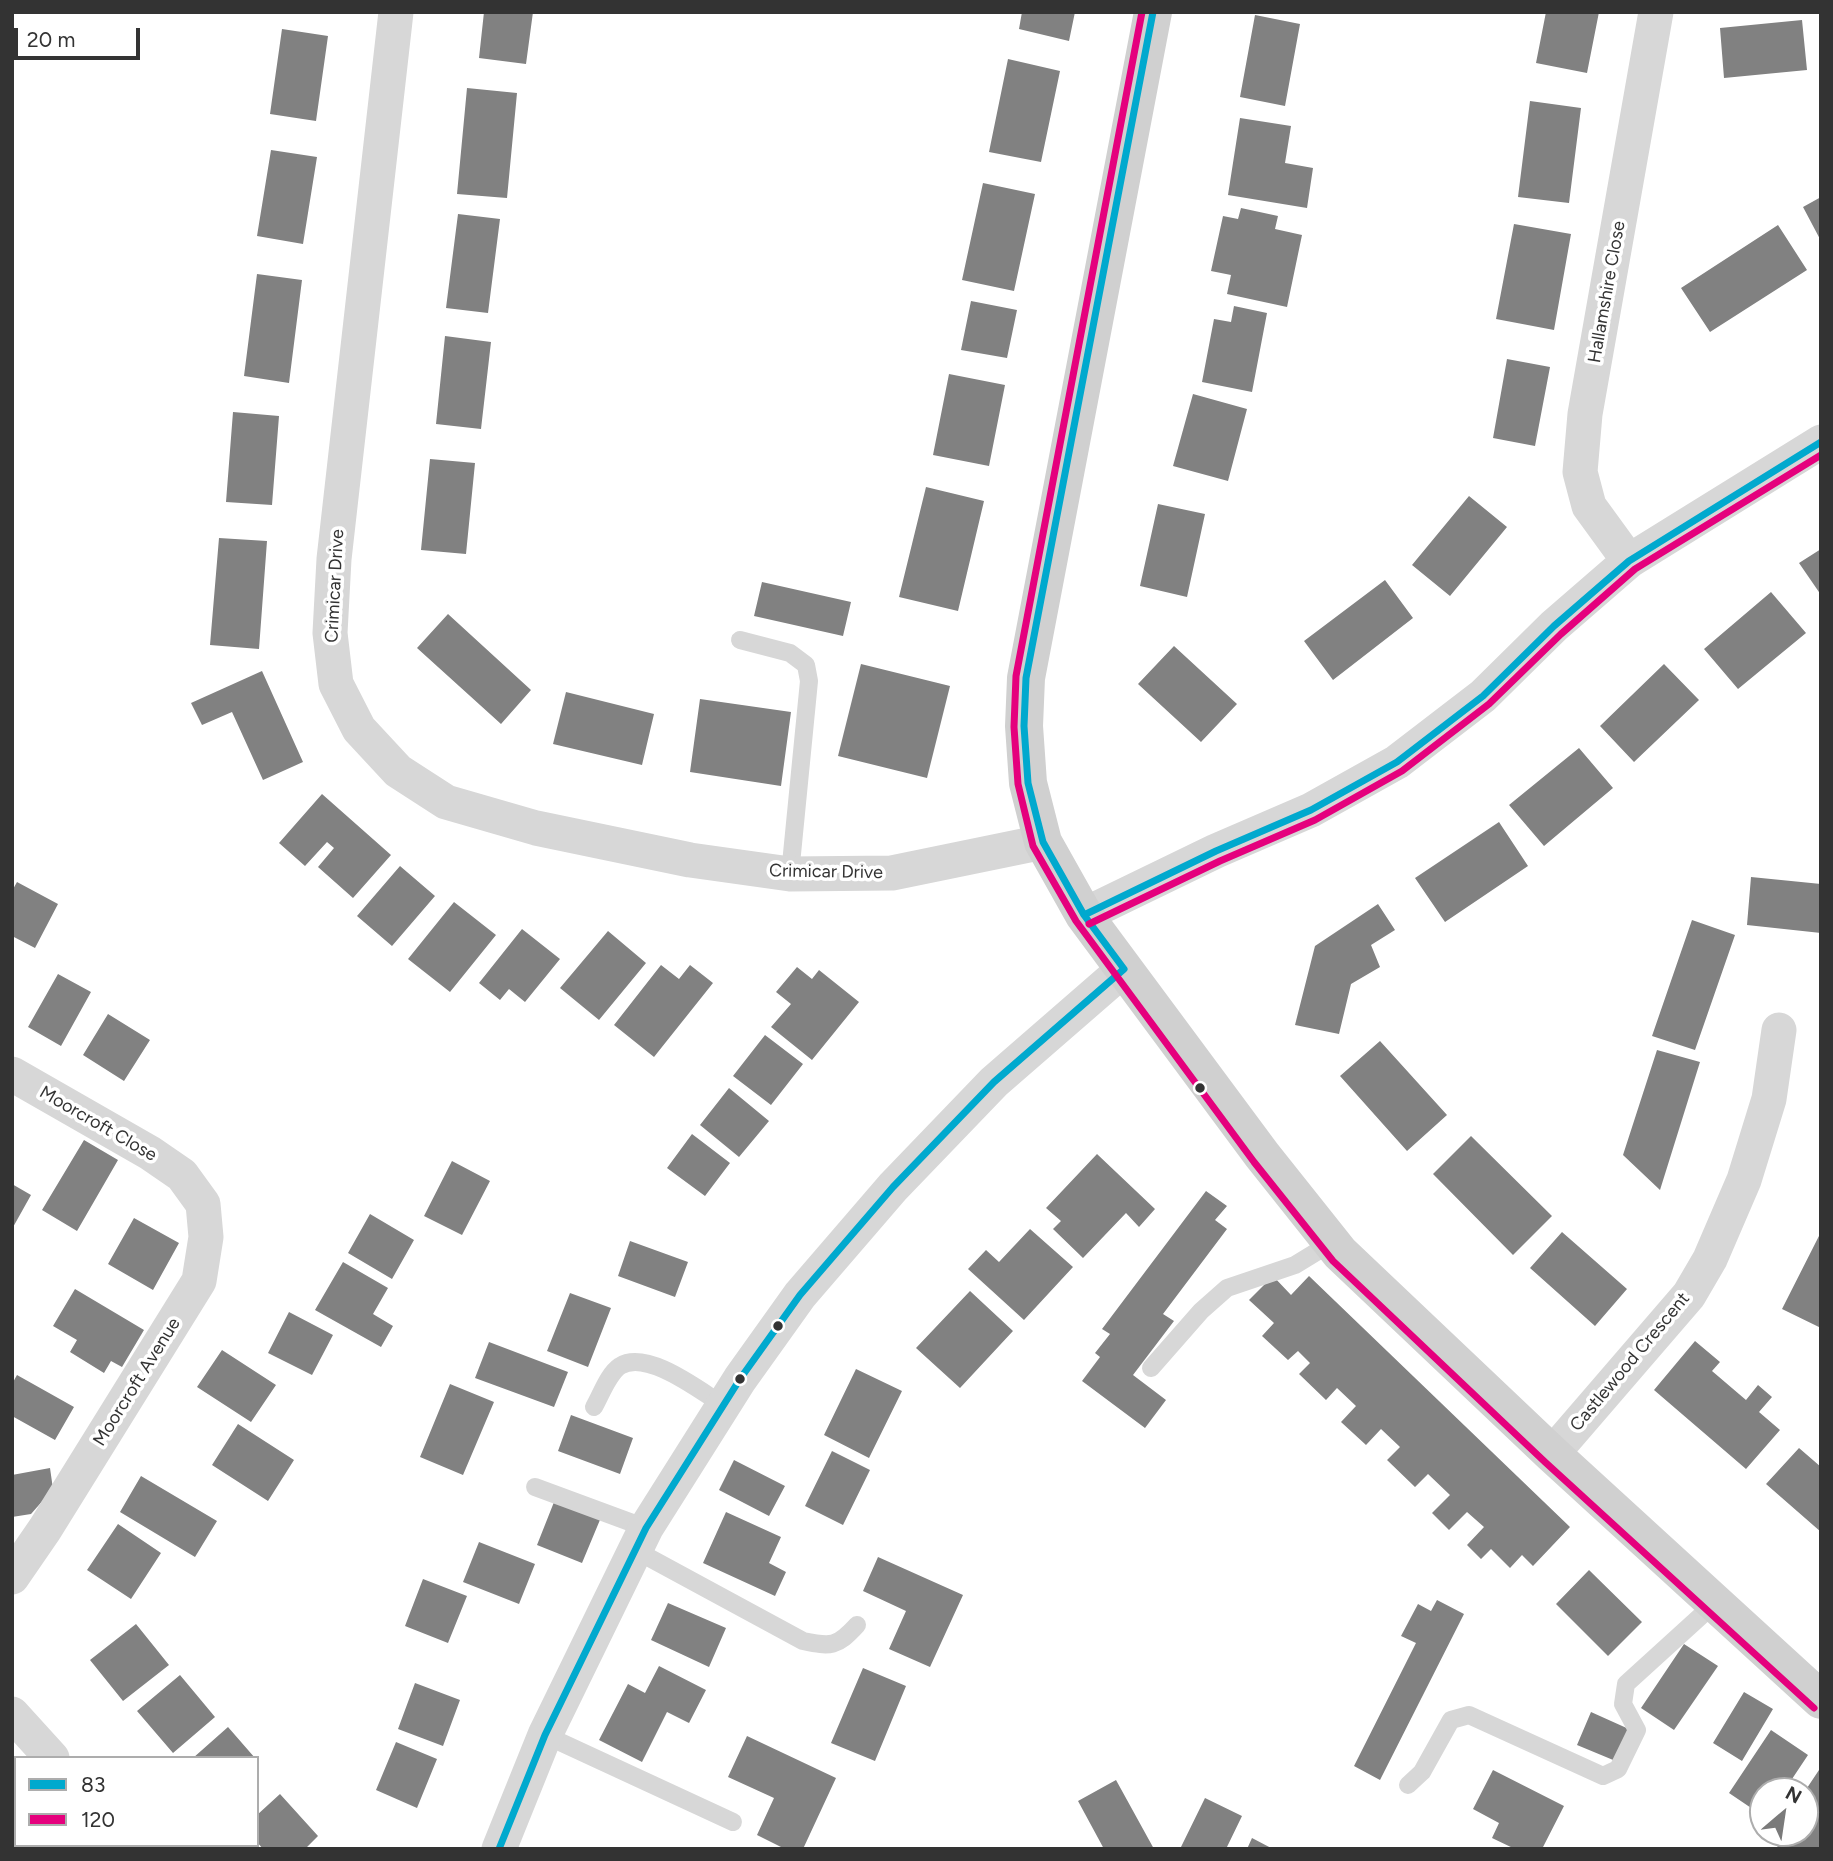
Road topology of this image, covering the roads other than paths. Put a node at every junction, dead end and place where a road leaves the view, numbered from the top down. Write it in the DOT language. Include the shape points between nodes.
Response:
graph roads {
  1 [pos="396,12"];
  2 [pos="1153,12"];
  3 [pos="1656,12"];
  4 [pos="1821,442"];
  5 [pos="1629,561"];
  6 [pos="740,640"];
  7 [pos="1043,842"];
  8 [pos="790,874"];
  9 [pos="1084,915"];
  10 [pos="1124,969"];
  11 [pos="1779,1030"];
  12 [pos="12,1074"];
  13 [pos="182,1175"];
  14 [pos="1331,1243"];
  15 [pos="1151,1368"];
  16 [pos="723,1405"];
  17 [pos="594,1408"];
  18 [pos="1552,1454"];
  19 [pos="535,1487"];
  20 [pos="640,1539"];
  21 [pos="12,1577"];
  22 [pos="1714,1604"];
  23 [pos="857,1625"];
  24 [pos="1821,1700"];
  25 [pos="12,1714"];
  26 [pos="545,1735"];
  27 [pos="50,1756"];
  28 [pos="1408,1785"];
  29 [pos="733,1822"];
  30 [pos="499,1849"];
  1 -- 8 [label="street, Crimicar Drive" via="334,559 330,632 336,684 359,729 398,771 446,802 690,860"];
  2 -- 7 [label="street" via="1026,678 1028,783"];
  3 -- 5 [label="street, Hallamshire Close" via="1585,414 1580,472 1589,506"];
  4 -- 5 [label="street"];
  5 -- 9 [label="street" via="1483,696 1397,762 1311,810"];
  6 -- 8 [label="lane" via="790,653 806,665 809,681"];
  7 -- 8 [label="street, Crimicar Drive" via="892,873"];
  7 -- 9 [label="street"];
  9 -- 10 [label="street"];
  10 -- 14 [label="street"];
  10 -- 16 [label="street" via="994,1082 893,1186 800,1295"];
  11 -- 18 [label="street, Castlewood Crescent" via="1769,1099 1744,1180 1710,1259 1689,1295"];
  12 -- 13 [label="street, Moorcroft Close"];
  13 -- 21 [label="street, Moorcroft Avenue" via="202,1204 206,1237 199,1282"];
  14 -- 15 [label="lane" via="1295,1265 1227,1288"];
  14 -- 18 [label="street"];
  16 -- 17 [label="lane" via="663,1368 638,1362 620,1366"];
  16 -- 20 [label="street"];
  18 -- 22 [label="street"];
  19 -- 20 [label="lane"];
  20 -- 23 [label="lane" via="803,1641 827,1646 843,1640"];
  20 -- 26 [label="street"];
  22 -- 24 [label="street"];
  22 -- 28 [label="lane" via="1626,1684 1623,1704 1637,1730 1618,1769 1603,1776 1469,1714 1451,1720 1422,1772"];
  25 -- 27 [label="street"];
  26 -- 29 [label="lane"];
  26 -- 30 [label="street"];
}
